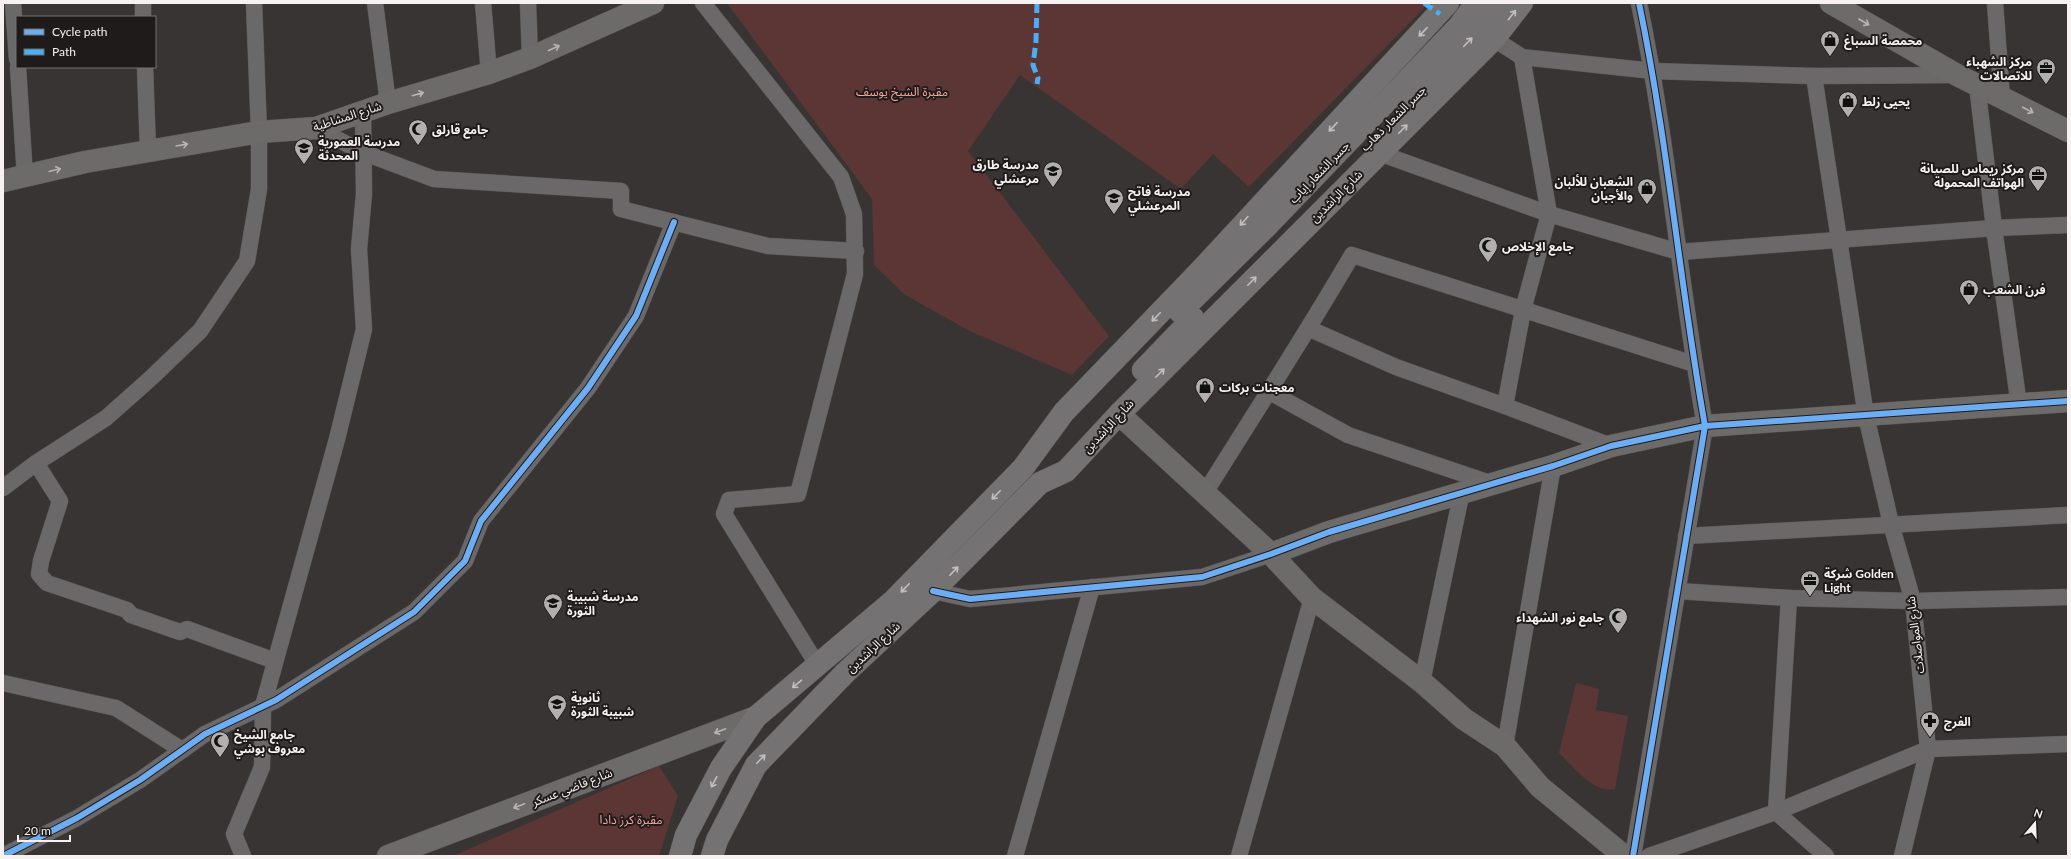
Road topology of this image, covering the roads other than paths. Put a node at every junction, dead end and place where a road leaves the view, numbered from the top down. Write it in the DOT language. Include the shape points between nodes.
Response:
graph roads {
  1 [pos="13,3"];
  2 [pos="143,3"];
  3 [pos="254,3"];
  4 [pos="375,3"];
  5 [pos="483,3"];
  6 [pos="528,3"];
  7 [pos="653,3"];
  8 [pos="703,3"];
  9 [pos="1448,3"];
  10 [pos="1476,3"];
  11 [pos="1498,3"];
  12 [pos="1522,3"];
  13 [pos="1639,3"];
  14 [pos="1830,3"];
  15 [pos="1995,3"];
  16 [pos="144,16"];
  17 [pos="1494,39"];
  18 [pos="16,46"];
  19 [pos="1522,57"];
  20 [pos="530,58"];
  21 [pos="18,68"];
  22 [pos="145,68"];
  23 [pos="1653,71"];
  24 [pos="489,73"];
  25 [pos="1957,75"];
  26 [pos="1814,76"];
  27 [pos="1977,84"];
  28 [pos="2002,97"];
  29 [pos="388,103"];
  30 [pos="363,112"];
  31 [pos="316,128"];
  32 [pos="2068,131"];
  33 [pos="259,132"];
  34 [pos="148,151"];
  35 [pos="362,152"];
  36 [pos="1379,153"];
  37 [pos="25,177"];
  38 [pos="3,181"];
  39 [pos="1549,214"];
  40 [pos="674,222"];
  41 [pos="2068,225"];
  42 [pos="1994,228"];
  43 [pos="1839,240"];
  44 [pos="856,251"];
  45 [pos="1679,252"];
  46 [pos="1523,310"];
  47 [pos="1310,328"];
  48 [pos="1160,341"];
  49 [pos="1694,364"];
  50 [pos="1268,391"];
  51 [pos="2068,401"];
  52 [pos="2019,405"];
  53 [pos="1505,406"];
  54 [pos="1119,414"];
  55 [pos="1866,416"];
  56 [pos="1705,426"];
  57 [pos="1611,446"];
  58 [pos="36,463"];
  59 [pos="1553,466"];
  60 [pos="1023,468"];
  61 [pos="1040,483"];
  62 [pos="1490,483"];
  63 [pos="3,488"];
  64 [pos="1462,491"];
  65 [pos="1205,493"];
  66 [pos="2068,515"];
  67 [pos="1890,524"];
  68 [pos="1686,536"];
  69 [pos="1271,554"];
  70 [pos="1092,587"];
  71 [pos="933,591"];
  72 [pos="1678,591"];
  73 [pos="2068,597"];
  74 [pos="1312,598"];
  75 [pos="1789,598"];
  76 [pos="1913,601"];
  77 [pos="275,661"];
  78 [pos="818,666"];
  79 [pos="1422,682"];
  80 [pos="3,683"];
  81 [pos="263,706"];
  82 [pos="756,717"];
  83 [pos="2068,744"];
  84 [pos="1506,746"];
  85 [pos="1928,749"];
  86 [pos="182,750"];
  87 [pos="1776,812"];
  88 [pos="3,856"];
  89 [pos="242,856"];
  90 [pos="388,856"];
  91 [pos="680,856"];
  92 [pos="712,856"];
  93 [pos="1015,856"];
  94 [pos="1239,856"];
  95 [pos="1624,856"];
  96 [pos="1633,856"];
  97 [pos="1649,856"];
  98 [pos="1826,856"];
  99 [pos="1902,856"];
  1 -- 18 [label="street"];
  2 -- 16 [label="street"];
  3 -- 33 [label="street"];
  4 -- 29 [label="street"];
  5 -- 24 [label="street"];
  6 -- 20 [label="street"];
  20 -- 7 [label="main road, شارع المشاطية, one-way"];
  8 -- 44 [label="street" via="841,177 854,214"];
  9 -- 60 [label="main road, شارع الراشدين, one-way" via="1200,271 1064,412"];
  10 -- 48 [label="main road, جسر الشعار إياب" via="1432,55"];
  48 -- 11 [label="main road, جسر الشعار ذهاب, one-way" via="1468,42"];
  17 -- 12 [label="main road, شارع الراشدين, one-way"];
  13 -- 23 [label="street"];
  14 -- 25 [label="main road, one-way"];
  15 -- 28 [label="street"];
  17 -- 19 [label="street"];
  36 -- 17 [label="main road, شارع الراشدين, one-way"];
  19 -- 23 [label="street"];
  19 -- 39 [label="street"];
  20 -- 24 [label="main road, شارع المشاطية"];
  21 -- 37 [label="street"];
  22 -- 34 [label="street"];
  23 -- 26 [label="street"];
  23 -- 45 [label="street"];
  29 -- 24 [label="main road, شارع المشاطية, one-way"];
  25 -- 26 [label="street"];
  25 -- 27 [label="main road"];
  26 -- 43 [label="street, شارع المواصلات"];
  27 -- 28 [label="main road"];
  27 -- 42 [label="street"];
  28 -- 32 [label="main road, one-way"];
  29 -- 30 [label="main road, شارع المشاطية"];
  30 -- 31 [label="main road, شارع المشاطية"];
  30 -- 35 [label="street"];
  31 -- 33 [label="main road, شارع المشاطية"];
  31 -- 35 [label="street"];
  34 -- 33 [label="main road, شارع المشاطية, one-way"];
  33 -- 58 [label="street" via="259,189 247,262 209,319 195,337 106,418"];
  37 -- 34 [label="main road, شارع المشاطية, one-way" via="85,162"];
  35 -- 40 [label="street" via="434,179 621,191 621,209"];
  35 -- 77 [label="street" via="364,194 359,249 364,328 337,439"];
  36 -- 39 [label="street"];
  54 -- 36 [label="main road, شارع الراشدين, one-way"];
  37 -- 38 [label="main road, شارع المشاطية"];
  39 -- 45 [label="street"];
  39 -- 46 [label="street"];
  40 -- 44 [label="street" via="768,246"];
  40 -- 81 [label="street" via="636,316 588,388 481,521 465,561 414,612"];
  41 -- 42 [label="street"];
  42 -- 43 [label="street"];
  42 -- 52 [label="street"];
  43 -- 45 [label="street"];
  43 -- 55 [label="street, شارع المواصلات"];
  44 -- 78 [label="street" via="855,274 798,494 729,500 724,514"];
  45 -- 49 [label="street"];
  46 -- 47 [label="street" via="1352,255"];
  46 -- 49 [label="street"];
  46 -- 53 [label="street"];
  47 -- 50 [label="street"];
  47 -- 53 [label="street" via="1396,368"];
  48 -- 60 [label="main road" via="1114,380"];
  48 -- 61 [label="main road"];
  49 -- 56 [label="street"];
  50 -- 62 [label="street" via="1348,435"];
  50 -- 65 [label="street"];
  51 -- 52 [label="main road"];
  52 -- 55 [label="main road"];
  53 -- 57 [label="street"];
  54 -- 61 [label="main road, شارع الراشدين" via="1066,471"];
  54 -- 65 [label="main road"];
  55 -- 56 [label="main road"];
  55 -- 67 [label="street, شارع المواصلات"];
  56 -- 57 [label="main road"];
  56 -- 68 [label="street"];
  57 -- 59 [label="main road"];
  58 -- 63 [label="street"];
  58 -- 77 [label="street" via="60,501 41,561 39,574 47,583 127,610 131,615 180,632 187,629"];
  59 -- 62 [label="main road"];
  59 -- 84 [label="street"];
  60 -- 78 [label="main road, شارع الراشدين, one-way" via="893,601"];
  71 -- 61 [label="main road, شارع الراشدين, one-way"];
  62 -- 64 [label="main road"];
  64 -- 69 [label="main road" via="1329,532"];
  64 -- 79 [label="street"];
  65 -- 69 [label="main road"];
  66 -- 67 [label="street"];
  67 -- 68 [label="street"];
  67 -- 76 [label="street, شارع المواصلات"];
  68 -- 72 [label="street"];
  69 -- 70 [label="street" via="1202,577"];
  69 -- 74 [label="main road"];
  70 -- 71 [label="street" via="970,599"];
  70 -- 93 [label="street"];
  92 -- 71 [label="main road, شارع الراشدين, one-way" via="717,840 756,765 845,673"];
  72 -- 75 [label="street"];
  72 -- 96 [label="street"];
  73 -- 76 [label="street"];
  74 -- 79 [label="main road"];
  74 -- 94 [label="street"];
  75 -- 76 [label="street"];
  75 -- 87 [label="street"];
  76 -- 85 [label="street, شارع المواصلات"];
  77 -- 81 [label="street"];
  78 -- 82 [label="main road, شارع الراشدين, one-way"];
  79 -- 84 [label="main road" via="1464,719"];
  80 -- 86 [label="street" via="116,708"];
  81 -- 86 [label="street" via="205,734"];
  81 -- 89 [label="street" via="262,767 234,834"];
  82 -- 90 [label="main road, شارع قاضي عسكر, one-way"];
  82 -- 91 [label="main road, شارع الراشدين, one-way" via="721,768 686,835"];
  83 -- 85 [label="street"];
  84 -- 95 [label="main road" via="1540,787"];
  85 -- 87 [label="street"];
  85 -- 99 [label="street, شارع المواصلات"];
  86 -- 88 [label="street" via="140,780 77,818"];
  87 -- 97 [label="street"];
  87 -- 98 [label="street"];
}
